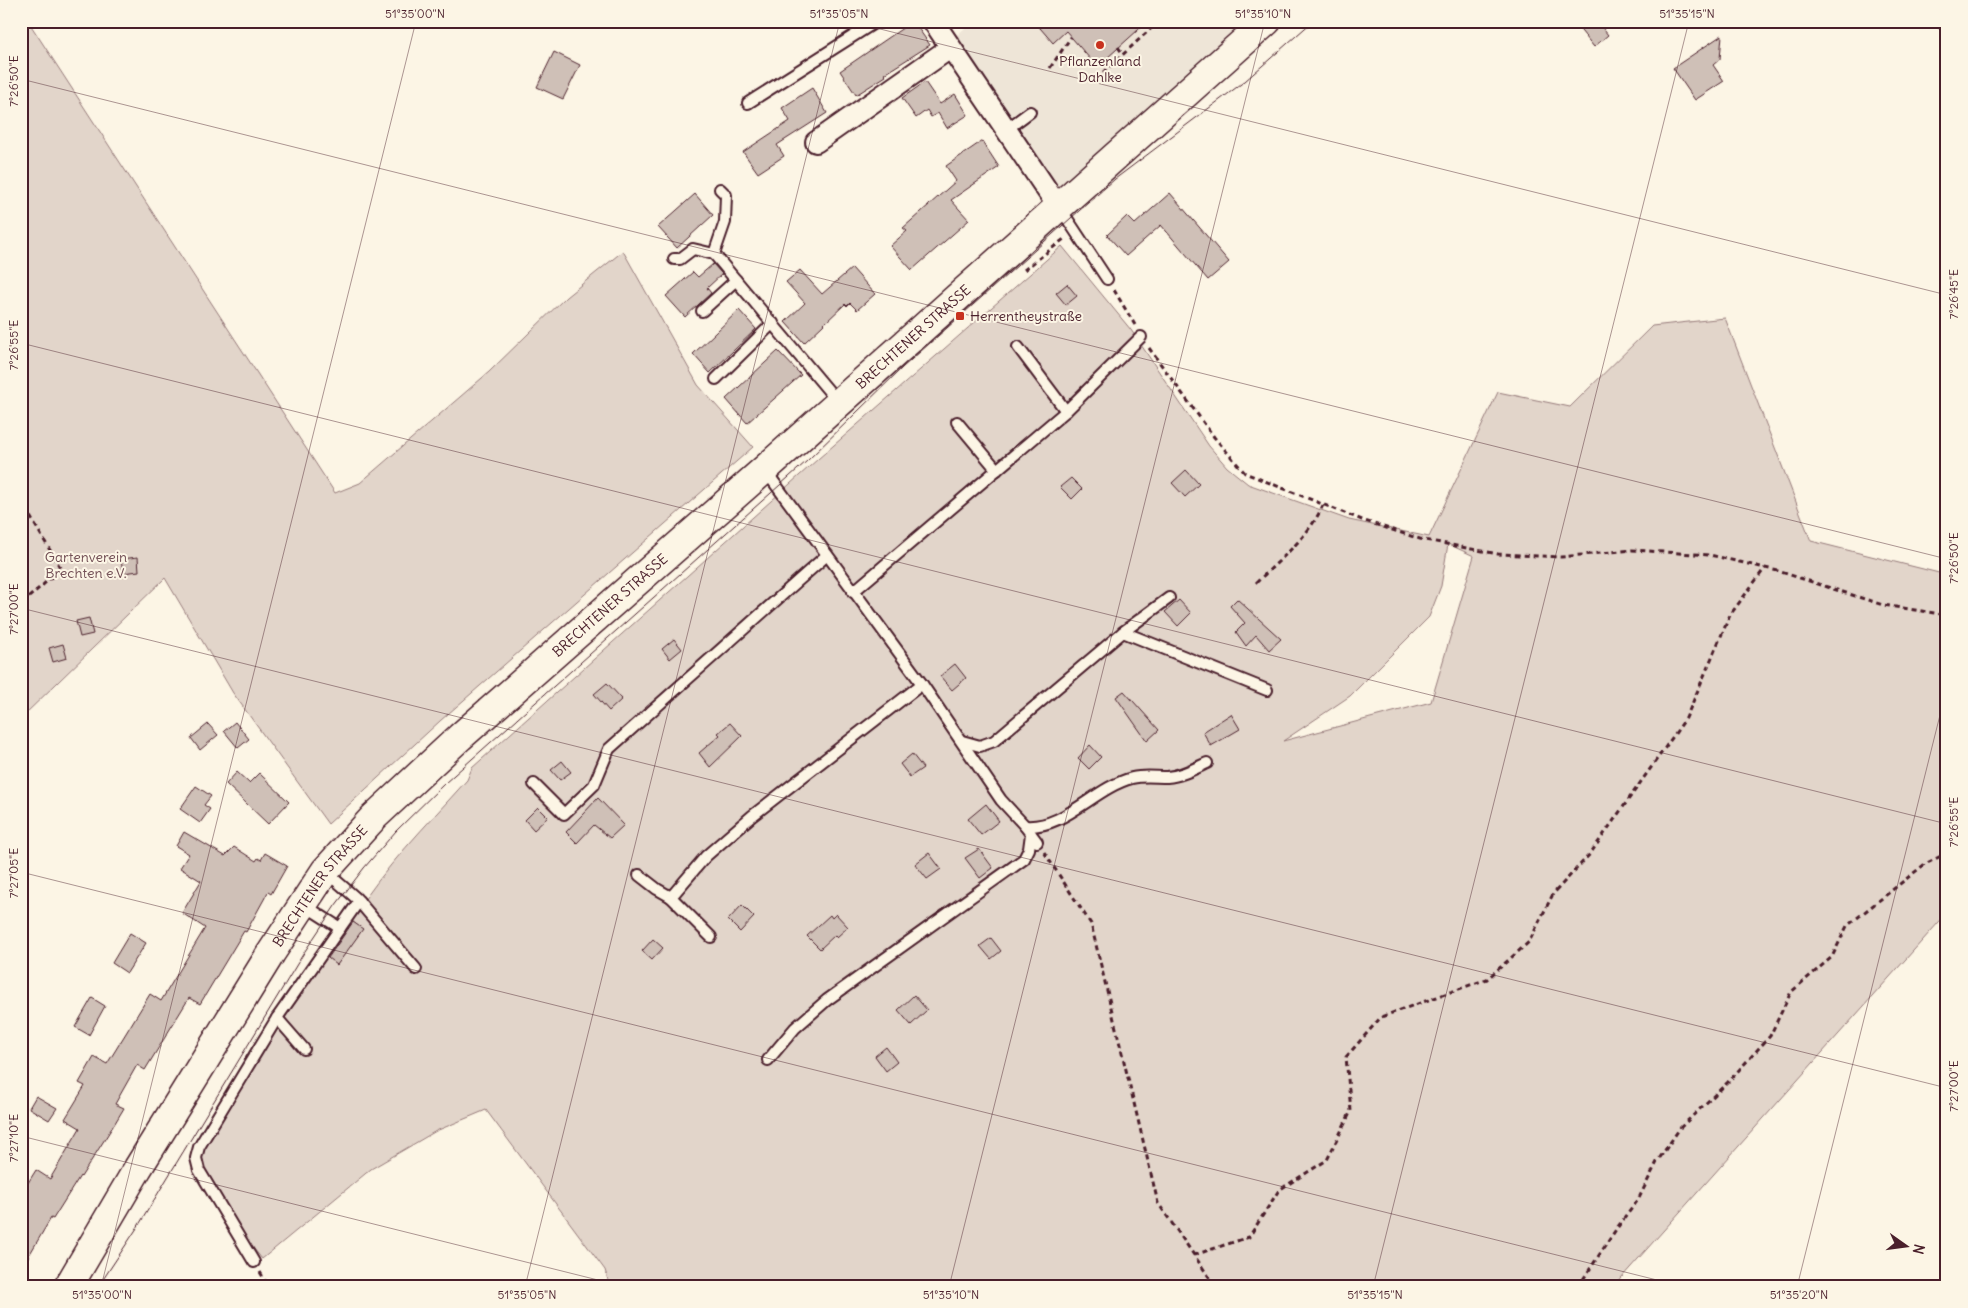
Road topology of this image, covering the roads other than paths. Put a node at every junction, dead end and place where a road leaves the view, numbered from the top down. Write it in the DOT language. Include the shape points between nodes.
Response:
graph roads {
  1 [pos="877,21"];
  2 [pos="933,21"];
  3 [pos="1267,21"];
  4 [pos="950,48"];
  5 [pos="748,104"];
  6 [pos="1030,112"];
  7 [pos="1007,130"];
  8 [pos="816,142"];
  9 [pos="720,189"];
  10 [pos="1059,208"];
  11 [pos="714,254"];
  12 [pos="674,259"];
  13 [pos="1107,279"];
  14 [pos="736,280"];
  15 [pos="702,311"];
  16 [pos="773,323"];
  17 [pos="1141,338"];
  18 [pos="1018,347"];
  19 [pos="716,379"];
  20 [pos="838,402"];
  21 [pos="1066,411"];
  22 [pos="957,422"];
  23 [pos="764,469"];
  24 [pos="996,470"];
  25 [pos="827,556"];
  26 [pos="853,592"];
  27 [pos="1169,598"];
  28 [pos="1123,632"];
  29 [pos="922,684"];
  30 [pos="1267,690"];
  31 [pos="962,740"];
  32 [pos="1207,763"];
  33 [pos="534,784"];
  34 [pos="1031,834"];
  35 [pos="325,871"];
  36 [pos="639,875"];
  37 [pos="671,897"];
  38 [pos="359,901"];
  39 [pos="303,904"];
  40 [pos="340,928"];
  41 [pos="711,937"];
  42 [pos="416,969"];
  43 [pos="277,1018"];
  44 [pos="304,1049"];
  45 [pos="768,1060"];
  46 [pos="254,1262"];
  47 [pos="68,1287"];
  1 -- 5 [label="lane"];
  2 -- 4 [label="street"];
  3 -- 10 [label="main road, BRECHTENER STRASSE"];
  4 -- 7 [label="street"];
  4 -- 8 [label="street"];
  6 -- 7 [label="lane"];
  7 -- 10 [label="street"];
  9 -- 11 [label="lane" via="726,195 725,222"];
  10 -- 13 [label="lane"];
  10 -- 20 [label="main road, BRECHTENER STRASSE"];
  11 -- 12 [label="lane" via="693,249 680,259"];
  11 -- 14 [label="lane"];
  14 -- 15 [label="lane"];
  14 -- 16 [label="lane"];
  16 -- 19 [label="lane"];
  16 -- 20 [label="lane"];
  17 -- 21 [label="lane"];
  18 -- 21 [label="lane"];
  20 -- 23 [label="main road, BRECHTENER STRASSE"];
  21 -- 24 [label="lane"];
  22 -- 24 [label="lane"];
  23 -- 25 [label="lane"];
  23 -- 35 [label="main road, BRECHTENER STRASSE" via="460,736 374,817"];
  24 -- 26 [label="lane"];
  25 -- 26 [label="lane"];
  25 -- 33 [label="lane" via="609,749 594,785 564,814"];
  26 -- 29 [label="lane"];
  27 -- 28 [label="lane"];
  28 -- 30 [label="lane"];
  28 -- 31 [label="lane" via="994,741 980,746"];
  29 -- 31 [label="lane"];
  29 -- 37 [label="lane" via="746,822 706,856"];
  31 -- 34 [label="lane" via="1000,800"];
  32 -- 34 [label="lane" via="1168,777 1132,778 1052,823 1037,827"];
  34 -- 45 [label="lane" via="1024,859 827,1000"];
  35 -- 38 [label="lane"];
  35 -- 39 [label="main road, BRECHTENER STRASSE"];
  36 -- 37 [label="lane"];
  37 -- 41 [label="lane"];
  38 -- 40 [label="lane"];
  38 -- 42 [label="lane"];
  39 -- 40 [label="lane"];
  39 -- 47 [label="main road, BRECHTENER STRASSE"];
  40 -- 43 [label="lane"];
  43 -- 44 [label="lane"];
  43 -- 46 [label="lane" via="199,1147 196,1158 199,1170"];
}
